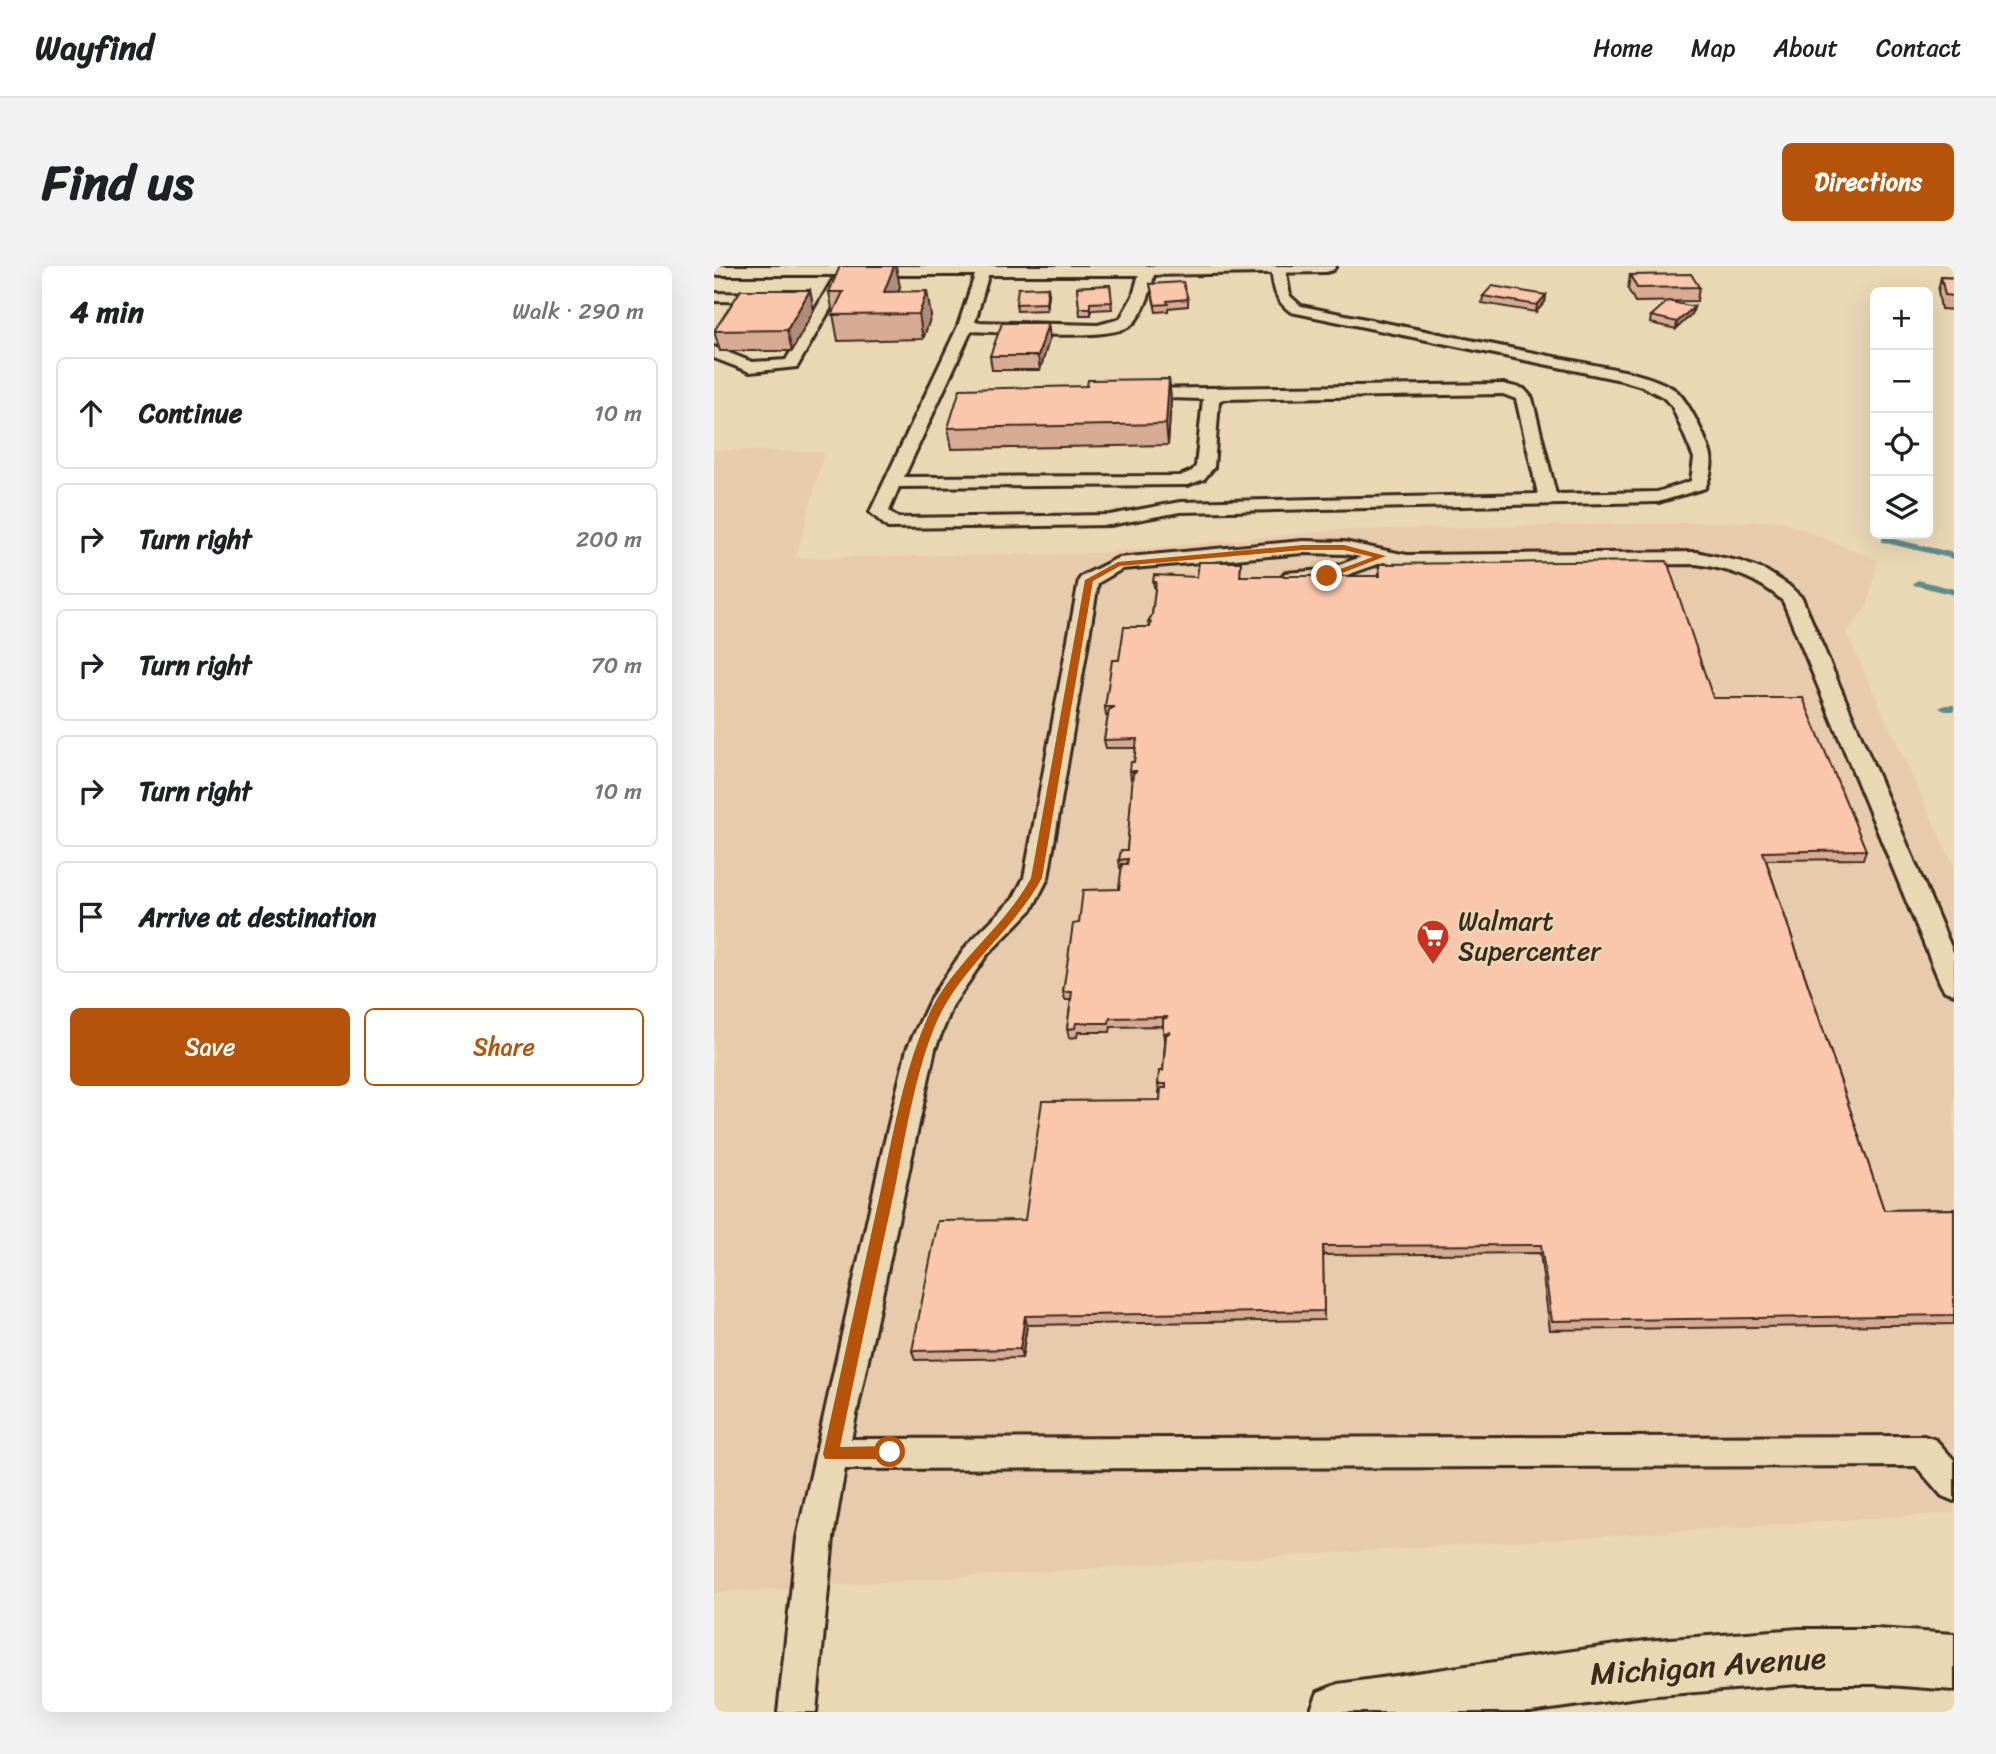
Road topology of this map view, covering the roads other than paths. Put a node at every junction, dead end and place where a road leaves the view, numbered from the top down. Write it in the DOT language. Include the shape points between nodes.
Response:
graph roads {
  1 [pos="1326,266"];
  2 [pos="1278,267"];
  3 [pos="837,268"];
  4 [pos="976,268"];
  5 [pos="1149,268"];
  6 [pos="714,269"];
  7 [pos="714,297"];
  8 [pos="791,298"];
  9 [pos="966,326"];
  10 [pos="714,352"];
  11 [pos="1125,394"];
  12 [pos="1220,394"];
  13 [pos="1182,481"];
  14 [pos="893,482"];
  15 [pos="1548,499"];
  16 [pos="1180,507"];
  17 [pos="1382,556"];
  18 [pos="1278,577"];
  19 [pos="1089,580"];
  20 [pos="1162,580"];
  21 [pos="1954,985"];
  22 [pos="831,1454"];
  23 [pos="1954,1485"];
  24 [pos="1954,1662"];
  25 [pos="1362,1710"];
  26 [pos="797,1712"];
  1 -- 2 [label="main road"];
  2 -- 5 [label="main road"];
  2 -- 15 [label="lane" via="1280,295 1296,309 1624,376 1648,383 1679,404 1703,458 1699,484 1658,497"];
  3 -- 4 [label="main road"];
  3 -- 6 [label="main road"];
  3 -- 10 [label="lane" via="792,364 750,367"];
  4 -- 5 [label="main road"];
  4 -- 9 [label="lane"];
  5 -- 9 [label="lane" via="1126,321 1116,327"];
  7 -- 8 [label="lane"];
  9 -- 14 [label="lane" via="941,394"];
  11 -- 12 [label="lane"];
  12 -- 13 [label="lane" via="1211,399 1205,467"];
  12 -- 15 [label="lane" via="1518,392 1524,398"];
  13 -- 14 [label="lane"];
  13 -- 16 [label="lane"];
  14 -- 16 [label="lane" via="879,512 894,524 1110,520"];
  15 -- 16 [label="lane"];
  17 -- 18 [label="lane" via="1327,576"];
  17 -- 19 [label="lane" via="1344,548 1303,547 1118,564"];
  17 -- 21 [label="lane" via="1407,561 1696,558 1730,563 1777,584 1792,598"];
  19 -- 20 [label="lane"];
  19 -- 22 [label="lane" via="1036,878 1023,903 970,959 927,1033"];
  22 -- 23 [label="lane" via="1924,1451"];
  22 -- 26 [label="lane" via="816,1538"];
  24 -- 25 [label="main road, Michigan Avenue" via="1824,1656 1734,1659 1565,1678"];
}
